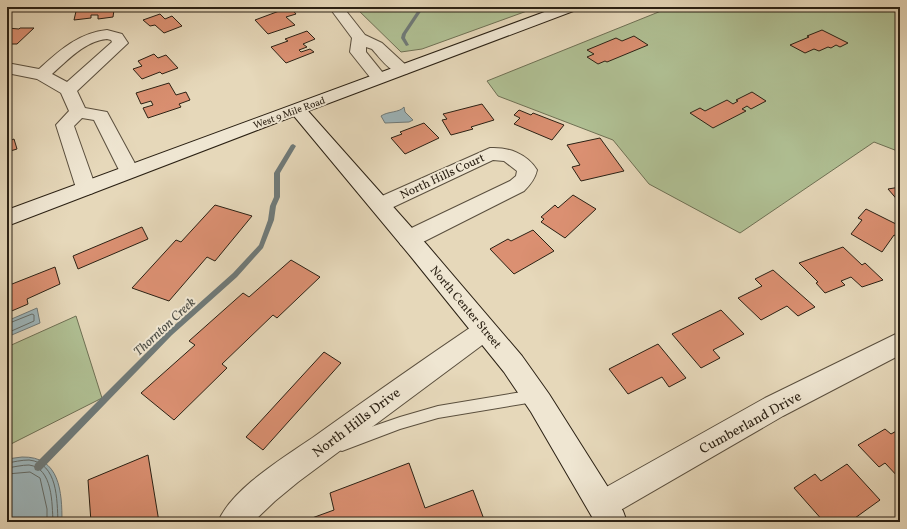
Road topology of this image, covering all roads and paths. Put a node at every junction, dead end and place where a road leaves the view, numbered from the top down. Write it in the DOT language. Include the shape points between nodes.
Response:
graph roads {
  1 [pos="336,7"];
  2 [pos="571,7"];
  3 [pos="360,38"];
  4 [pos="7,68"];
  5 [pos="402,70"];
  6 [pos="42,75"];
  7 [pos="379,78"];
  8 [pos="68,90"];
  9 [pos="297,109"];
  10 [pos="78,112"];
  11 [pos="129,171"];
  12 [pos="86,188"];
  13 [pos="380,205"];
  14 [pos="7,218"];
  15 [pos="409,239"];
  16 [pos="484,330"];
  17 [pos="900,343"];
  18 [pos="534,396"];
  19 [pos="304,461"];
  20 [pos="607,514"];
  21 [pos="233,522"];
  1 -- 3 [label="street"];
  2 -- 5 [label="street, West 9 Mile Road"];
  3 -- 5 [label="street" via="377,46"];
  3 -- 7 [label="street" via="358,52"];
  4 -- 6 [label="street"];
  5 -- 7 [label="street, West 9 Mile Road"];
  6 -- 8 [label="street"];
  6 -- 8 [label="street" via="89,38 111,35 118,37 120,42 117,46"];
  7 -- 9 [label="street, West 9 Mile Road"];
  8 -- 10 [label="street"];
  9 -- 11 [label="street, West 9 Mile Road"];
  9 -- 13 [label="street, North Center Street"];
  10 -- 11 [label="street" via="101,116"];
  10 -- 12 [label="street" via="65,125"];
  11 -- 12 [label="street, West 9 Mile Road"];
  12 -- 14 [label="street, West 9 Mile Road"];
  13 -- 15 [label="street, North Center Street"];
  13 -- 15 [label="street, North Hills Court" via="490,154 506,154 519,161 527,170 523,182"];
  15 -- 16 [label="street, North Center Street"];
  16 -- 18 [label="street, North Center Street" via="513,364"];
  16 -- 19 [label="street, North Hills Drive" via="398,390"];
  17 -- 20 [label="street, Cumberland Drive" via="774,407"];
  18 -- 19 [label="lane" via="438,412 344,443"];
  18 -- 20 [label="street, North Center Street"];
  19 -- 21 [label="street, North Hills Drive" via="262,492"];
}
